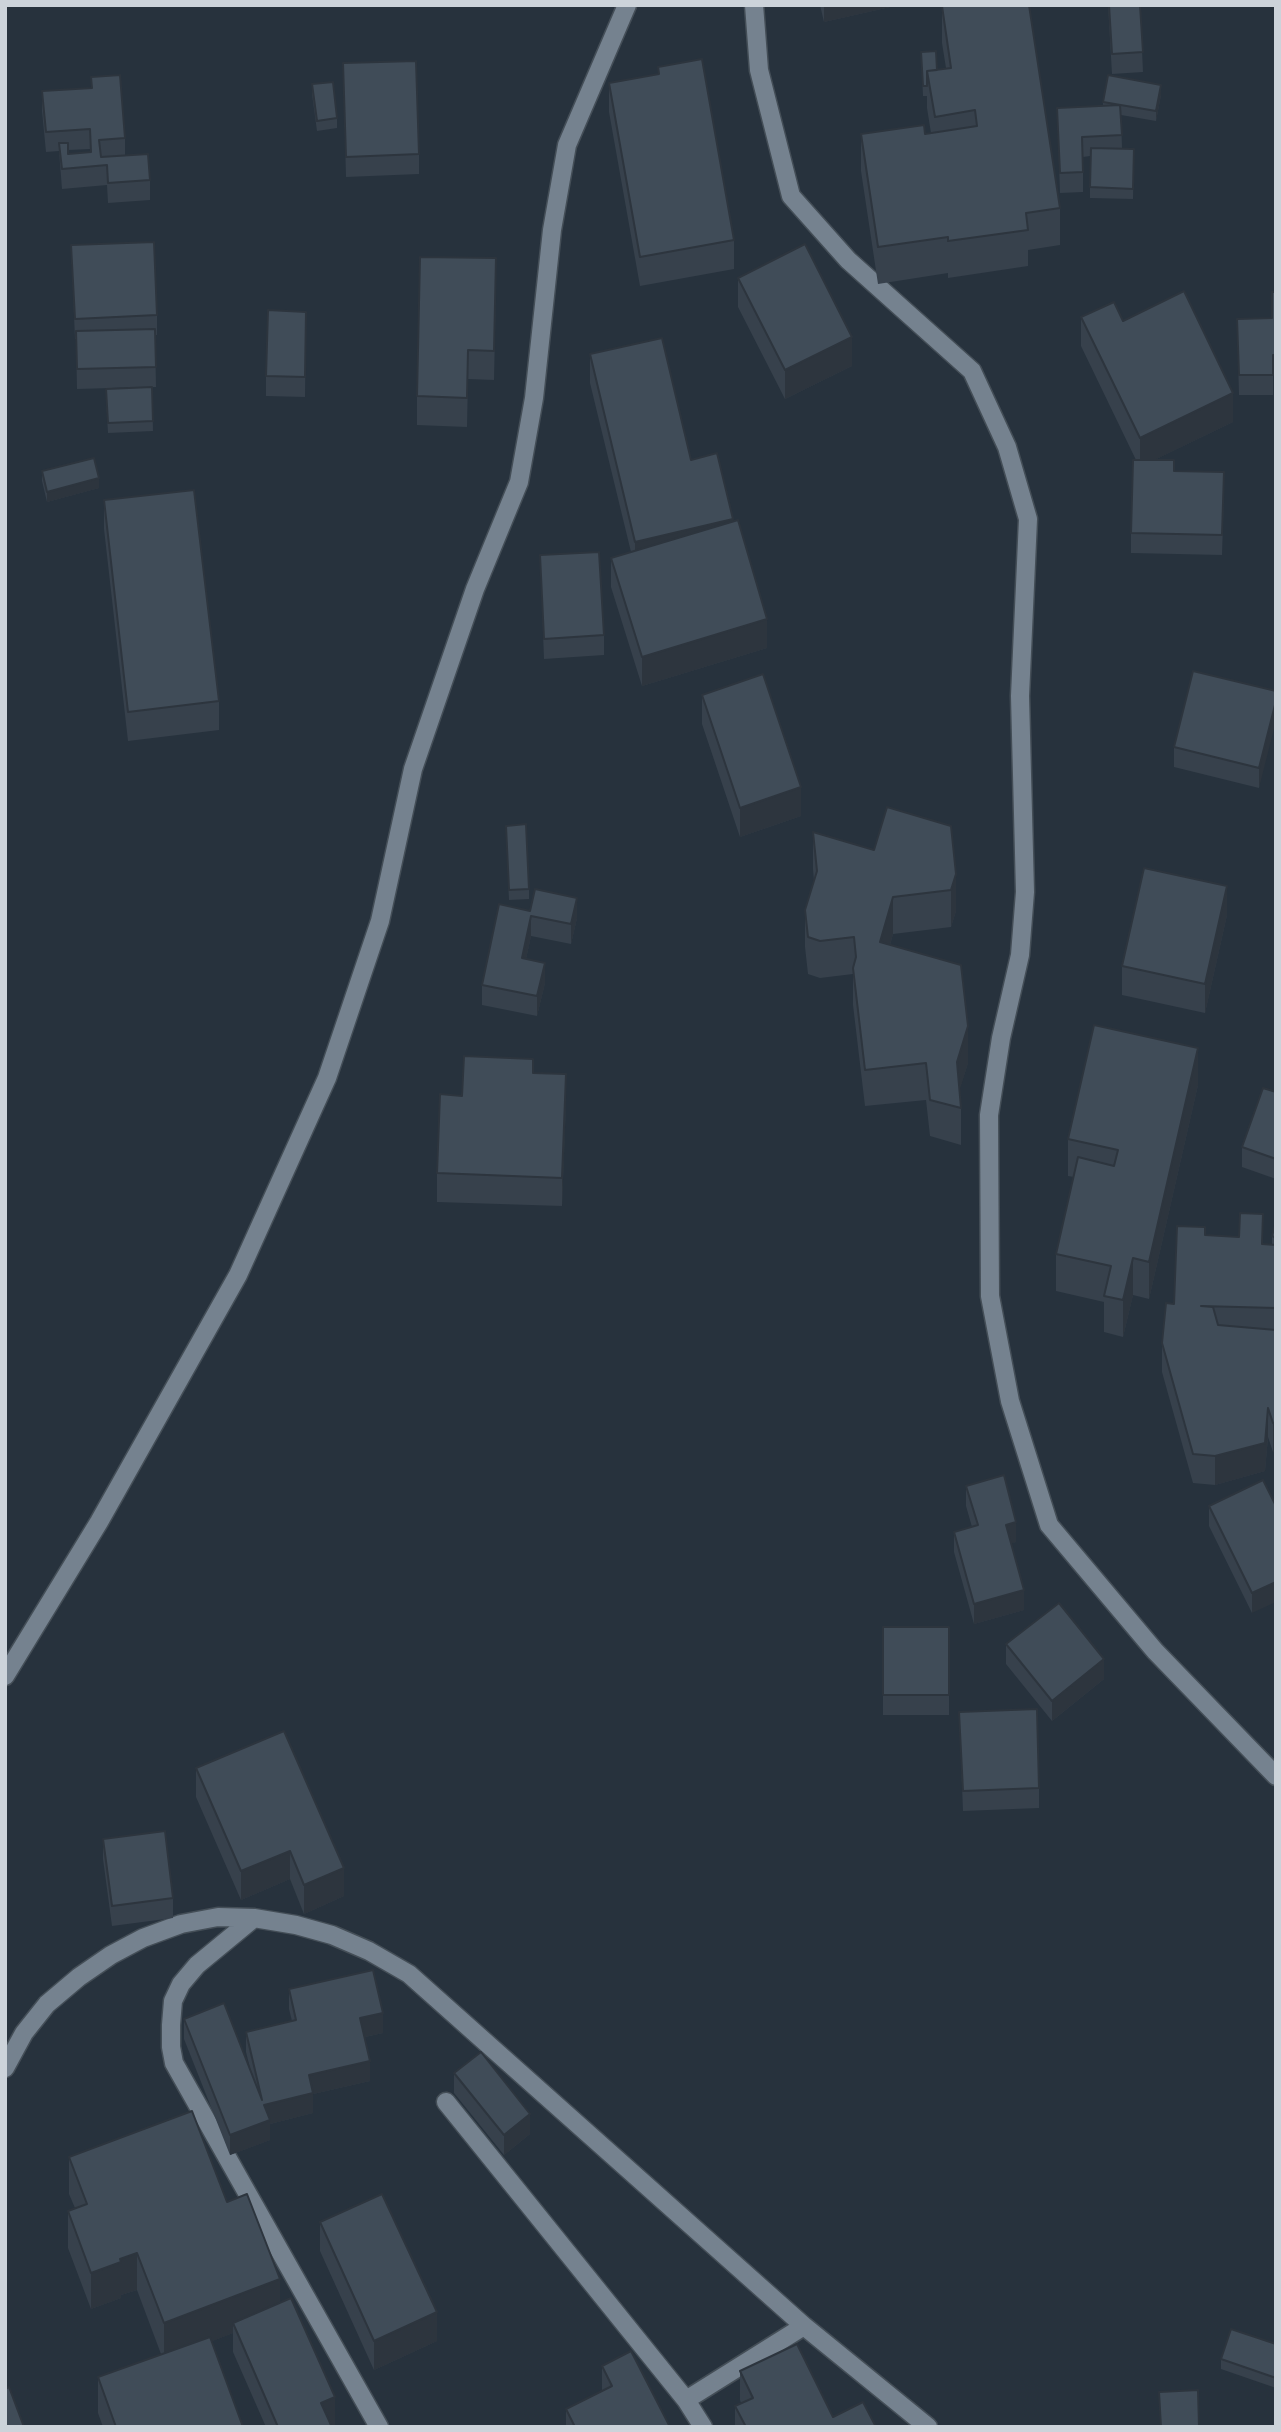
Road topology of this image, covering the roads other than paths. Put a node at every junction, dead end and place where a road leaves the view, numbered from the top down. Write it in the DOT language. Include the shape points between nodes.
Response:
graph roads {
  1 [pos="627,5"];
  2 [pos="754,5"];
  3 [pos="5,1676"];
  4 [pos="1276,1776"];
  5 [pos="254,1918"];
  6 [pos="5,2068"];
  7 [pos="446,2102"];
  8 [pos="804,2326"];
  9 [pos="686,2400"];
  10 [pos="380,2427"];
  11 [pos="703,2427"];
  12 [pos="928,2427"];
  1 -- 3 [label="street" via="567,145 519,482 475,589 413,769 380,921 327,1078 238,1275 99,1522"];
  2 -- 4 [label="street" via="759,70 791,196 848,260 972,371 1007,447 1028,519 1020,696 1025,892 1020,955 989,1115 990,1296 1010,1401 1049,1525 1155,1651"];
  5 -- 6 [label="street" via="218,1917 181,1924 111,1955 47,2004"];
  5 -- 8 [label="street" via="332,1935 409,1974"];
  5 -- 10 [label="street" via="181,1984 173,2001 174,2063"];
  7 -- 9 [label="street"];
  8 -- 9 [label="street"];
  8 -- 12 [label="street"];
  9 -- 11 [label="street"];
}
